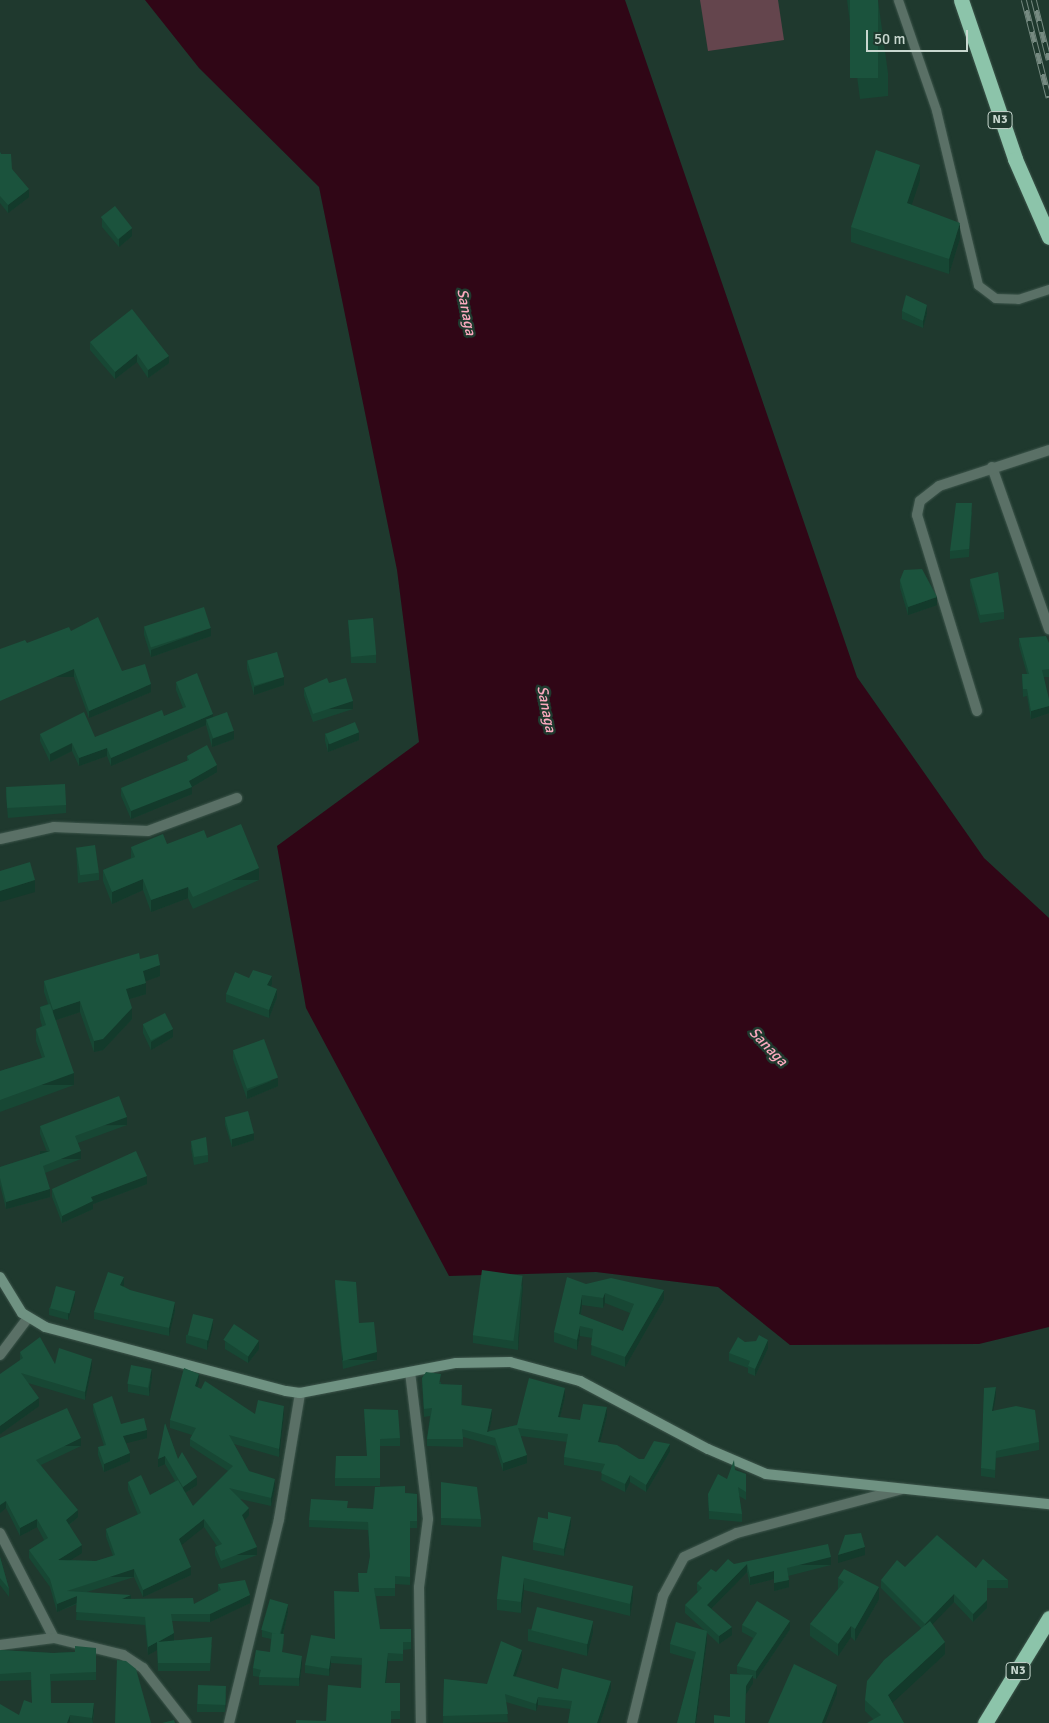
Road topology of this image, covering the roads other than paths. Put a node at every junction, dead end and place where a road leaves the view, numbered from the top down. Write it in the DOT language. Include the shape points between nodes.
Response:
graph roads {
  1 [pos="898,0"];
  2 [pos="961,0"];
  3 [pos="1049,237"];
  4 [pos="1049,289"];
  5 [pos="1049,450"];
  6 [pos="992,467"];
  7 [pos="1049,629"];
  8 [pos="977,711"];
  9 [pos="237,798"];
  10 [pos="0,839"];
  11 [pos="0,1277"];
  12 [pos="27,1319"];
  13 [pos="0,1355"];
  14 [pos="410,1372"];
  15 [pos="300,1393"];
  16 [pos="902,1489"];
  17 [pos="1049,1504"];
  18 [pos="0,1533"];
  19 [pos="1049,1618"];
  20 [pos="54,1638"];
  21 [pos="0,1645"];
  22 [pos="186,1723"];
  23 [pos="229,1723"];
  24 [pos="421,1723"];
  25 [pos="632,1723"];
  26 [pos="986,1723"];
  1 -- 4 [label="lane" via="936,110 965,245 978,285 994,298 1018,299"];
  2 -- 3 [label="highway, N3" via="1008,140"];
  5 -- 6 [label="street"];
  6 -- 7 [label="street"];
  6 -- 8 [label="street" via="939,486 920,501 917,515"];
  9 -- 10 [label="street" via="148,831 54,827"];
  11 -- 12 [label="street"];
  12 -- 13 [label="street"];
  12 -- 15 [label="street" via="92,1340"];
  14 -- 15 [label="street"];
  14 -- 16 [label="street" via="474,1362 535,1367 608,1393 708,1449 766,1474"];
  14 -- 24 [label="street" via="428,1519 419,1587"];
  15 -- 23 [label="street" via="279,1519"];
  16 -- 17 [label="street"];
  16 -- 25 [label="street" via="737,1533 684,1557 663,1596"];
  18 -- 20 [label="street"];
  19 -- 26 [label="highway, N3"];
  20 -- 21 [label="street"];
  20 -- 22 [label="street" via="130,1659 143,1668"];
}
